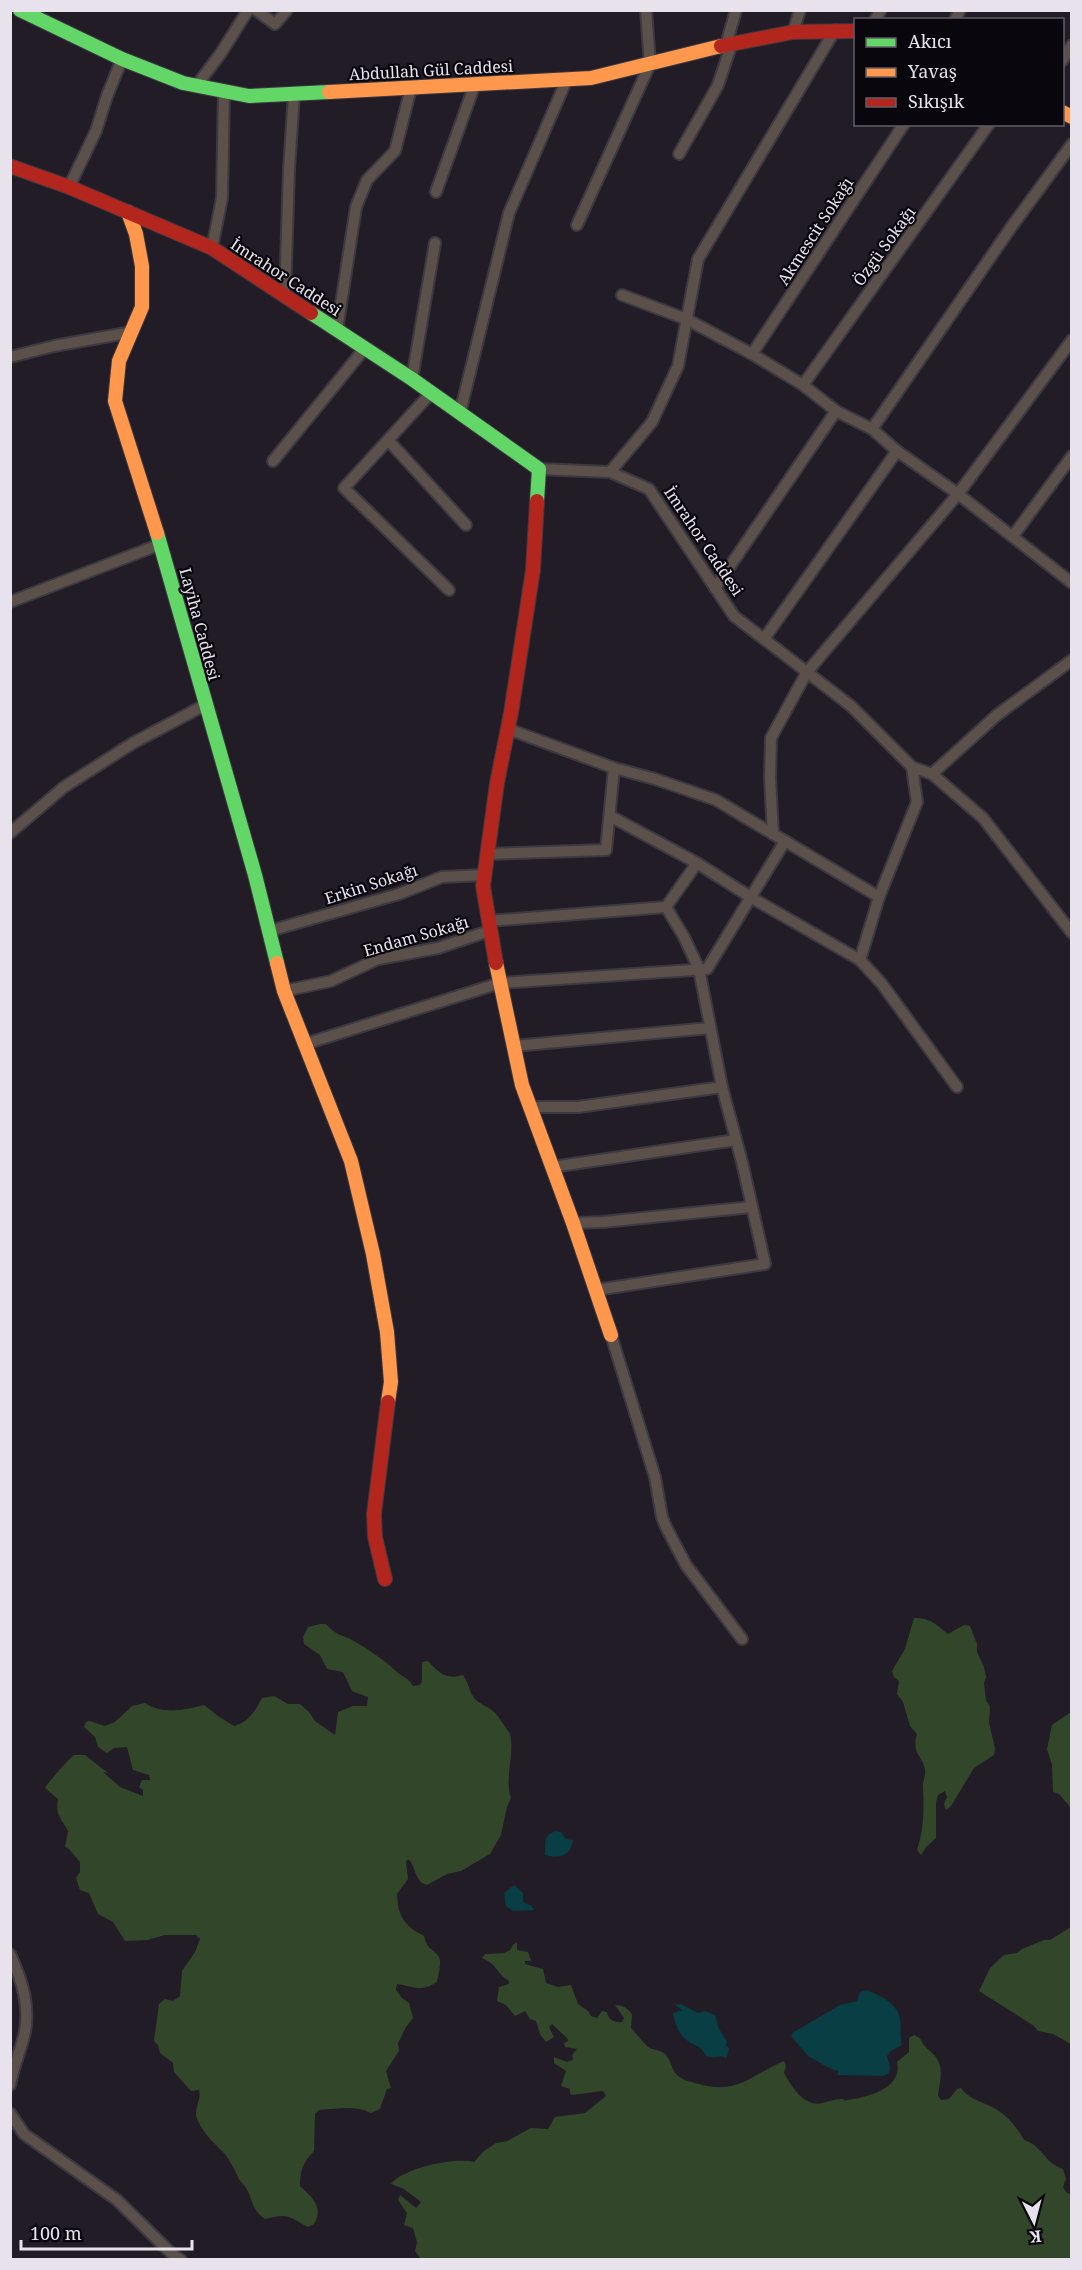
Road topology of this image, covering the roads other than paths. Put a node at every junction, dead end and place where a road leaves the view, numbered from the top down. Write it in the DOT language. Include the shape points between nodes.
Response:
graph roads {
  1 [pos="20,10"];
  2 [pos="248,10"];
  3 [pos="256,10"];
  4 [pos="287,10"];
  5 [pos="646,10"];
  6 [pos="736,10"];
  7 [pos="800,10"];
  8 [pos="835,30"];
  9 [pos="854,31"];
  10 [pos="793,32"];
  11 [pos="729,44"];
  12 [pos="122,58"];
  13 [pos="650,64"];
  14 [pos="567,79"];
  15 [pos="475,84"];
  16 [pos="197,86"];
  17 [pos="411,88"];
  18 [pos="224,91"];
  19 [pos="294,94"];
  20 [pos="903,126"];
  21 [pos="988,126"];
  22 [pos="1071,144"];
  23 [pos="679,154"];
  24 [pos="10,166"];
  25 [pos="69,187"];
  26 [pos="436,192"];
  27 [pos="128,212"];
  28 [pos="577,225"];
  29 [pos="435,243"];
  30 [pos="212,248"];
  31 [pos="285,296"];
  32 [pos="622,296"];
  33 [pos="686,319"];
  34 [pos="337,330"];
  35 [pos="132,332"];
  36 [pos="1071,340"];
  37 [pos="365,348"];
  38 [pos="752,354"];
  39 [pos="10,357"];
  40 [pos="412,379"];
  41 [pos="803,385"];
  42 [pos="431,393"];
  43 [pos="836,411"];
  44 [pos="460,413"];
  45 [pos="872,429"];
  46 [pos="388,440"];
  47 [pos="897,451"];
  48 [pos="1071,456"];
  49 [pos="273,461"];
  50 [pos="539,469"];
  51 [pos="610,472"];
  52 [pos="958,494"];
  53 [pos="466,525"];
  54 [pos="1013,536"];
  55 [pos="161,544"];
  56 [pos="1071,583"];
  57 [pos="715,588"];
  58 [pos="449,590"];
  59 [pos="10,602"];
  60 [pos="764,639"];
  61 [pos="1071,660"];
  62 [pos="807,672"];
  63 [pos="204,705"];
  64 [pos="508,729"];
  65 [pos="912,767"];
  66 [pos="614,768"];
  67 [pos="932,774"];
  68 [pos="610,816"];
  69 [pos="10,833"];
  70 [pos="773,834"];
  71 [pos="785,841"];
  72 [pos="487,854"];
  73 [pos="697,863"];
  74 [pos="484,875"];
  75 [pos="879,897"];
  76 [pos="752,898"];
  77 [pos="666,907"];
  78 [pos="488,926"];
  79 [pos="269,931"];
  80 [pos="1071,933"];
  81 [pos="860,960"];
  82 [pos="699,969"];
  83 [pos="501,983"];
  84 [pos="284,991"];
  85 [pos="710,1028"];
  86 [pos="305,1044"];
  87 [pos="514,1046"];
  88 [pos="722,1087"];
  89 [pos="957,1087"];
  90 [pos="530,1107"];
  91 [pos="736,1140"];
  92 [pos="552,1167"];
  93 [pos="752,1207"];
  94 [pos="573,1223"];
  95 [pos="596,1290"];
  96 [pos="611,1335"];
  97 [pos="385,1579"];
  98 [pos="742,1640"];
  99 [pos="10,1954"];
  100 [pos="10,2085"];
  101 [pos="10,2113"];
  102 [pos="181,2259"];
  1 -- 12 [label="street, Abdullah Gül Caddesi"];
  2 -- 16 [label="street"];
  3 -- 4 [label="street" via="275,24"];
  5 -- 13 [label="street"];
  6 -- 11 [label="street"];
  7 -- 10 [label="street"];
  8 -- 9 [label="street, Abdullah Gül Caddesi"];
  8 -- 10 [label="street, Abdullah Gül Caddesi"];
  8 -- 33 [label="street" via="698,259"];
  10 -- 11 [label="street, Abdullah Gül Caddesi"];
  11 -- 13 [label="street, Abdullah Gül Caddesi"];
  11 -- 23 [label="street" via="718,85"];
  12 -- 16 [label="street, Abdullah Gül Caddesi"];
  12 -- 25 [label="street" via="96,131"];
  13 -- 14 [label="street, Abdullah Gül Caddesi" via="591,78"];
  13 -- 28 [label="street"];
  14 -- 15 [label="street, Abdullah Gül Caddesi"];
  14 -- 44 [label="street" via="509,213"];
  15 -- 17 [label="street, Abdullah Gül Caddesi"];
  15 -- 26 [label="street"];
  16 -- 18 [label="street, Abdullah Gül Caddesi"];
  17 -- 19 [label="street, Abdullah Gül Caddesi"];
  17 -- 34 [label="street" via="395,151 377,167 356,207"];
  18 -- 19 [label="street, Abdullah Gül Caddesi" via="249,96"];
  18 -- 30 [label="street" via="222,198"];
  19 -- 31 [label="street"];
  20 -- 38 [label="street, Akmescit Sokağı"];
  21 -- 41 [label="street, Özgü Sokağı"];
  22 -- 45 [label="street"];
  24 -- 25 [label="street, İmrahor Caddesi"];
  25 -- 27 [label="street, İmrahor Caddesi"];
  27 -- 30 [label="street, İmrahor Caddesi"];
  27 -- 35 [label="street, Layiha Caddesi" via="142,266 142,307"];
  29 -- 40 [label="street"];
  30 -- 31 [label="street, İmrahor Caddesi"];
  31 -- 34 [label="street, İmrahor Caddesi"];
  32 -- 33 [label="street"];
  33 -- 38 [label="street"];
  33 -- 51 [label="street" via="678,366 652,422"];
  34 -- 37 [label="street, İmrahor Caddesi"];
  35 -- 39 [label="street"];
  35 -- 55 [label="street, Layiha Caddesi" via="119,361 115,401"];
  36 -- 52 [label="street"];
  37 -- 40 [label="street, İmrahor Caddesi"];
  37 -- 49 [label="street"];
  38 -- 41 [label="street"];
  40 -- 42 [label="street, İmrahor Caddesi"];
  41 -- 43 [label="street"];
  42 -- 44 [label="street, İmrahor Caddesi"];
  42 -- 46 [label="street"];
  43 -- 45 [label="street"];
  43 -- 57 [label="street"];
  44 -- 50 [label="street, İmrahor Caddesi"];
  45 -- 47 [label="street"];
  46 -- 53 [label="street"];
  46 -- 58 [label="street" via="344,488"];
  47 -- 52 [label="street"];
  47 -- 60 [label="street"];
  48 -- 54 [label="street"];
  50 -- 51 [label="street, İmrahor Caddesi"];
  50 -- 64 [label="street" via="533,570"];
  51 -- 57 [label="street, İmrahor Caddesi" via="650,489"];
  52 -- 54 [label="street"];
  52 -- 62 [label="street"];
  54 -- 56 [label="street"];
  55 -- 59 [label="street"];
  55 -- 63 [label="street, Layiha Caddesi"];
  57 -- 60 [label="street, İmrahor Caddesi" via="734,616"];
  60 -- 62 [label="street, İmrahor Caddesi"];
  61 -- 67 [label="street" via="997,715"];
  62 -- 65 [label="street, İmrahor Caddesi" via="851,706"];
  62 -- 70 [label="street" via="771,738"];
  63 -- 69 [label="street" via="133,743 64,787"];
  63 -- 79 [label="street, Layiha Caddesi"];
  64 -- 66 [label="street"];
  64 -- 72 [label="street"];
  65 -- 67 [label="street, İmrahor Caddesi"];
  65 -- 75 [label="street" via="917,802"];
  66 -- 68 [label="street"];
  66 -- 70 [label="street" via="716,800"];
  67 -- 80 [label="street, İmrahor Caddesi" via="983,818"];
  68 -- 72 [label="street" via="606,850"];
  68 -- 73 [label="street"];
  70 -- 71 [label="street"];
  71 -- 75 [label="street"];
  71 -- 76 [label="street"];
  72 -- 74 [label="street"];
  73 -- 76 [label="street"];
  73 -- 77 [label="street"];
  74 -- 78 [label="street"];
  74 -- 79 [label="street, Erkin Sokağı" via="442,877 399,894"];
  75 -- 81 [label="street"];
  76 -- 81 [label="street"];
  76 -- 82 [label="street" via="708,969"];
  77 -- 78 [label="street, Endam Sokağı"];
  77 -- 82 [label="street"];
  78 -- 83 [label="street"];
  78 -- 84 [label="street, Endam Sokağı" via="438,948 378,959 331,981"];
  79 -- 84 [label="street, Layiha Caddesi"];
  81 -- 89 [label="street"];
  82 -- 83 [label="street"];
  82 -- 85 [label="street"];
  83 -- 86 [label="street"];
  83 -- 87 [label="street"];
  84 -- 86 [label="street, Layiha Caddesi"];
  85 -- 87 [label="street"];
  85 -- 88 [label="street"];
  86 -- 97 [label="street, Layiha Caddesi" via="351,1161 387,1332 391,1382 374,1514"];
  87 -- 90 [label="street"];
  88 -- 90 [label="street" via="579,1107"];
  88 -- 91 [label="street"];
  90 -- 92 [label="street"];
  91 -- 92 [label="street"];
  91 -- 93 [label="street"];
  92 -- 94 [label="street"];
  93 -- 94 [label="street"];
  93 -- 95 [label="street" via="765,1264"];
  94 -- 95 [label="street"];
  95 -- 96 [label="street"];
  96 -- 98 [label="street" via="655,1477 666,1527 686,1565"];
  99 -- 100 [label="street" via="25,1997 27,2019"];
  101 -- 102 [label="street" via="24,2134 117,2200"];
}
